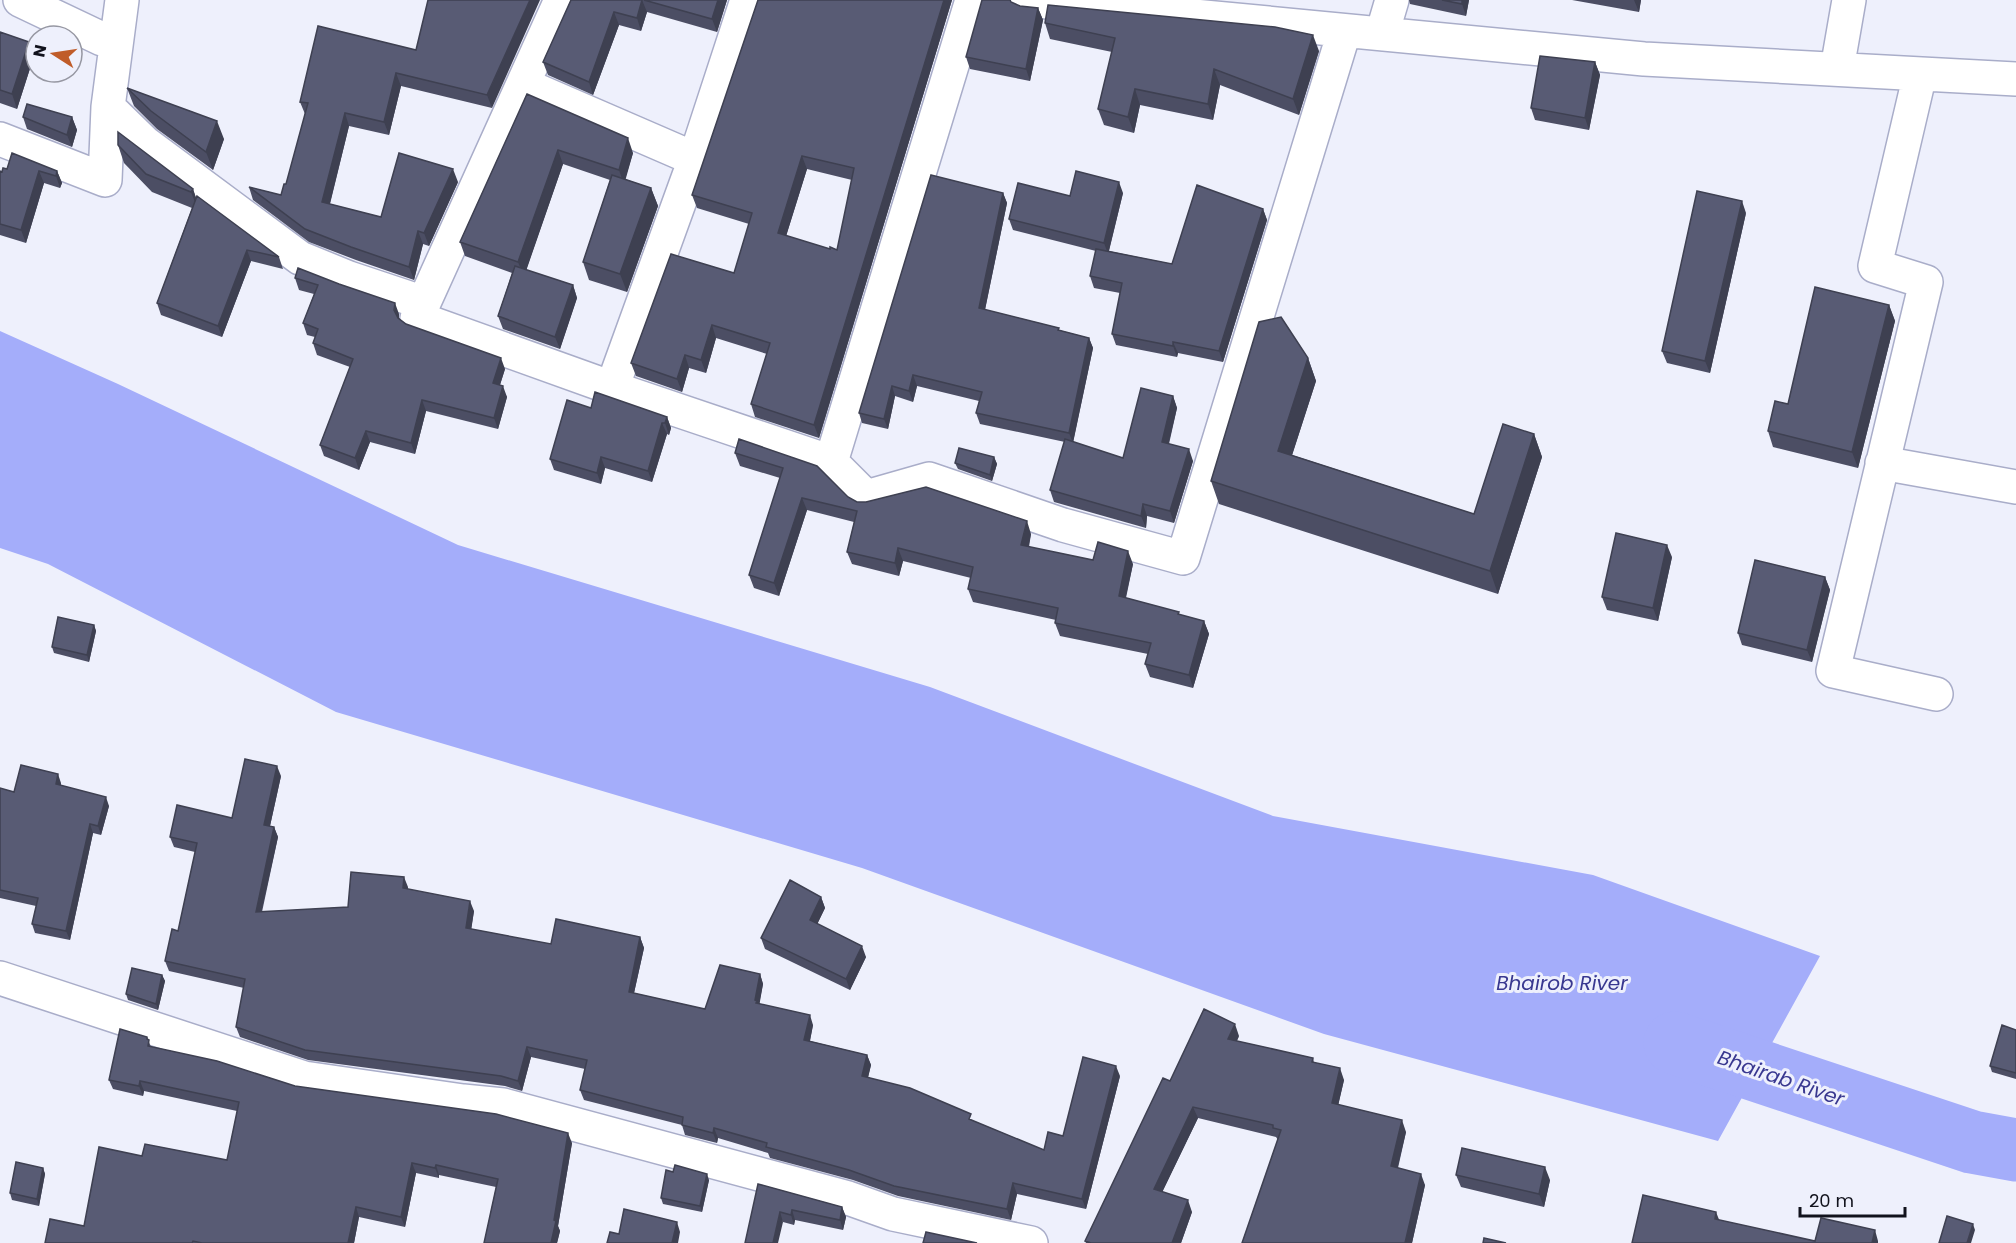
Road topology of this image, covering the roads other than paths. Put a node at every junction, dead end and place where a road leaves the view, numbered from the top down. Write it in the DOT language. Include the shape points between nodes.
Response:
graph roads {
  1 [pos="20,0"];
  2 [pos="122,0"];
  3 [pos="561,0"];
  4 [pos="747,0"];
  5 [pos="972,0"];
  6 [pos="1027,0"];
  7 [pos="1392,0"];
  8 [pos="1849,0"];
  9 [pos="1382,34"];
  10 [pos="102,39"];
  11 [pos="1341,42"];
  12 [pos="1837,69"];
  13 [pos="1920,74"];
  14 [pos="2016,79"];
  15 [pos="537,91"];
  16 [pos="108,108"];
  17 [pos="0,139"];
  18 [pos="695,159"];
  19 [pos="424,303"];
  20 [pos="612,388"];
  21 [pos="831,462"];
  22 [pos="1882,463"];
  23 [pos="2016,488"];
  24 [pos="1936,694"];
  25 [pos="0,978"];
  26 [pos="1031,1243"];
  1 -- 10 [label="street"];
  2 -- 16 [label="street"];
  3 -- 19 [label="street"];
  4 -- 18 [label="street"];
  5 -- 21 [label="street"];
  6 -- 9 [label="street"];
  7 -- 9 [label="street"];
  8 -- 12 [label="street"];
  9 -- 12 [label="street" via="1644,59"];
  11 -- 21 [label="street" via="1183,558 1063,525 929,479 866,498"];
  12 -- 13 [label="street"];
  13 -- 14 [label="street"];
  13 -- 22 [label="street" via="1875,266 1926,282"];
  15 -- 18 [label="street"];
  16 -- 17 [label="street" via="105,180"];
  16 -- 19 [label="street" via="145,144 300,258"];
  18 -- 20 [label="street"];
  19 -- 20 [label="street" via="417,318"];
  20 -- 21 [label="street"];
  22 -- 23 [label="street"];
  22 -- 24 [label="street" via="1833,670"];
  25 -- 26 [label="street" via="304,1078 503,1105 848,1198 892,1214"];
}
